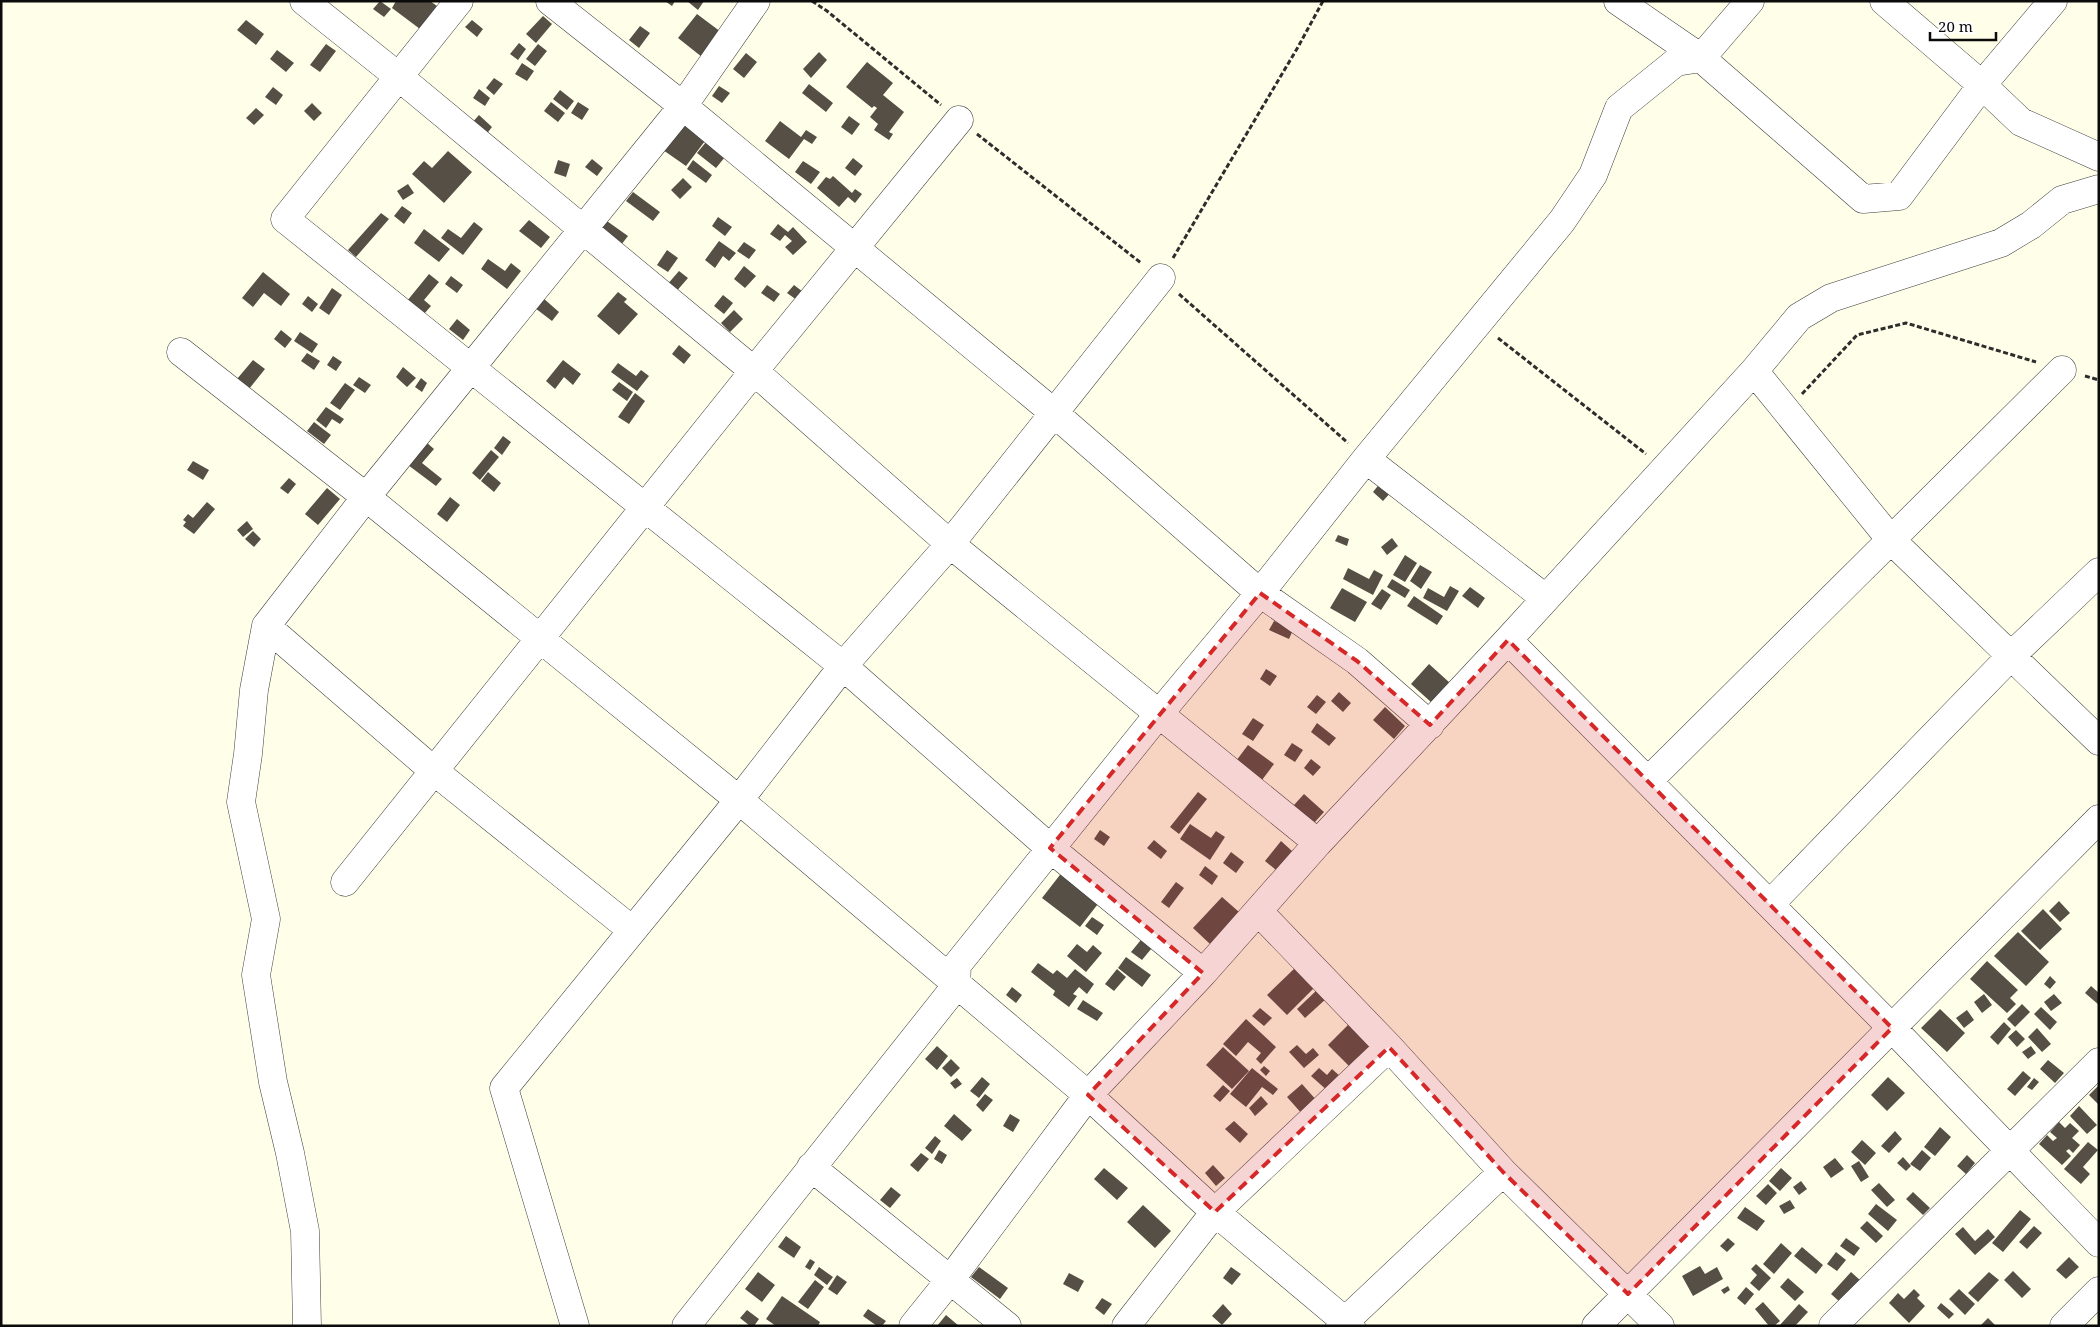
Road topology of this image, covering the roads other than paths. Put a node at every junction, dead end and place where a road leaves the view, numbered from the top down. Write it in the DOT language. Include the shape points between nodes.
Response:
graph roads {
  1 [pos="304,1"];
  2 [pos="459,1"];
  3 [pos="550,1"];
  4 [pos="756,1"];
  5 [pos="1618,1"];
  6 [pos="1750,1"];
  7 [pos="1884,1"];
  8 [pos="2053,1"];
  9 [pos="1701,58"];
  10 [pos="399,77"];
  11 [pos="1982,85"];
  12 [pos="684,106"];
  13 [pos="959,120"];
  14 [pos="2099,157"];
  15 [pos="2099,189"];
  16 [pos="584,229"];
  17 [pos="854,249"];
  18 [pos="1161,278"];
  19 [pos="181,352"];
  20 [pos="472,368"];
  21 [pos="2062,370"];
  22 [pos="754,371"];
  23 [pos="1754,371"];
  24 [pos="1053,412"];
  25 [pos="1366,459"];
  26 [pos="366,496"];
  27 [pos="645,507"];
  28 [pos="1891,540"];
  29 [pos="950,544"];
  30 [pos="2099,572"];
  31 [pos="1260,593"];
  32 [pos="1545,598"];
  33 [pos="266,626"];
  34 [pos="540,638"];
  35 [pos="1508,640"];
  36 [pos="2012,655"];
  37 [pos="843,666"];
  38 [pos="1158,715"];
  39 [pos="1430,725"];
  40 [pos="2099,741"];
  41 [pos="434,771"];
  42 [pos="1649,780"];
  43 [pos="739,800"];
  44 [pos="2099,819"];
  45 [pos="1318,843"];
  46 [pos="1050,848"];
  47 [pos="345,882"];
  48 [pos="1770,904"];
  49 [pos="1258,911"];
  50 [pos="632,930"];
  51 [pos="1203,973"];
  52 [pos="956,986"];
  53 [pos="1892,1028"];
  54 [pos="1389,1048"];
  55 [pos="2099,1062"];
  56 [pos="1088,1095"];
  57 [pos="2010,1151"];
  58 [pos="811,1167"];
  59 [pos="1503,1172"];
  60 [pos="1215,1212"];
  61 [pos="2099,1243"];
  62 [pos="950,1280"];
  63 [pos="2099,1291"];
  64 [pos="1628,1294"];
  65 [pos="1345,1324"];
  66 [pos="307,1326"];
  67 [pos="575,1326"];
  68 [pos="686,1326"];
  69 [pos="913,1326"];
  70 [pos="1006,1326"];
  71 [pos="1126,1326"];
  72 [pos="1596,1326"];
  73 [pos="1660,1326"];
  74 [pos="1833,1326"];
  75 [pos="2064,1326"];
  1 -- 10 [label="street"];
  2 -- 10 [label="street"];
  3 -- 12 [label="street"];
  4 -- 12 [label="street"];
  5 -- 9 [label="street"];
  6 -- 9 [label="street"];
  7 -- 11 [label="street"];
  8 -- 11 [label="street"];
  9 -- 11 [label="street" via="1863,199 1898,196"];
  9 -- 25 [label="street" via="1676,62 1619,108 1593,175 1562,222"];
  10 -- 16 [label="street"];
  10 -- 20 [label="street" via="285,219"];
  11 -- 14 [label="street" via="2021,122"];
  12 -- 16 [label="street"];
  12 -- 17 [label="street"];
  13 -- 17 [label="street"];
  15 -- 23 [label="street" via="2062,200 2031,226 2001,244 1831,298 1799,317"];
  16 -- 20 [label="street"];
  16 -- 22 [label="street"];
  17 -- 22 [label="street"];
  17 -- 24 [label="street"];
  18 -- 24 [label="street"];
  19 -- 26 [label="street"];
  20 -- 26 [label="street"];
  20 -- 27 [label="street"];
  21 -- 28 [label="street"];
  22 -- 27 [label="street"];
  22 -- 29 [label="street"];
  23 -- 28 [label="street"];
  23 -- 32 [label="street"];
  24 -- 29 [label="street"];
  24 -- 31 [label="street"];
  25 -- 31 [label="street"];
  25 -- 32 [label="street"];
  26 -- 33 [label="street"];
  26 -- 34 [label="street"];
  27 -- 34 [label="street"];
  27 -- 37 [label="street"];
  28 -- 36 [label="street"];
  28 -- 42 [label="street"];
  29 -- 37 [label="street"];
  29 -- 38 [label="street"];
  30 -- 36 [label="street"];
  31 -- 38 [label="street"];
  31 -- 39 [label="street" via="1357,661"];
  32 -- 35 [label="street"];
  33 -- 41 [label="street"];
  33 -- 66 [label="street" via="254,690 241,802 266,919 256,975 305,1231"];
  34 -- 41 [label="street"];
  34 -- 43 [label="street"];
  35 -- 39 [label="street"];
  35 -- 42 [label="street"];
  36 -- 40 [label="street"];
  36 -- 48 [label="street"];
  37 -- 43 [label="street"];
  37 -- 46 [label="street"];
  38 -- 45 [label="street"];
  38 -- 46 [label="street"];
  39 -- 45 [label="street"];
  41 -- 47 [label="street"];
  41 -- 50 [label="street"];
  42 -- 48 [label="street"];
  43 -- 50 [label="street"];
  43 -- 52 [label="street"];
  44 -- 53 [label="street"];
  45 -- 49 [label="street"];
  46 -- 51 [label="street"];
  46 -- 52 [label="street" via="957,965"];
  48 -- 53 [label="street"];
  49 -- 51 [label="street"];
  49 -- 54 [label="street"];
  50 -- 67 [label="street" via="504,1088"];
  51 -- 56 [label="street"];
  52 -- 56 [label="street"];
  52 -- 58 [label="street"];
  53 -- 57 [label="street"];
  53 -- 64 [label="street"];
  54 -- 59 [label="street"];
  54 -- 60 [label="street"];
  55 -- 57 [label="street"];
  56 -- 60 [label="street"];
  56 -- 62 [label="street"];
  57 -- 61 [label="street"];
  57 -- 74 [label="street"];
  58 -- 62 [label="street"];
  58 -- 68 [label="street"];
  59 -- 64 [label="street"];
  59 -- 65 [label="street"];
  60 -- 65 [label="street"];
  60 -- 71 [label="street"];
  62 -- 69 [label="street"];
  62 -- 70 [label="street"];
  63 -- 75 [label="street"];
  64 -- 72 [label="street"];
  64 -- 73 [label="street"];
}
